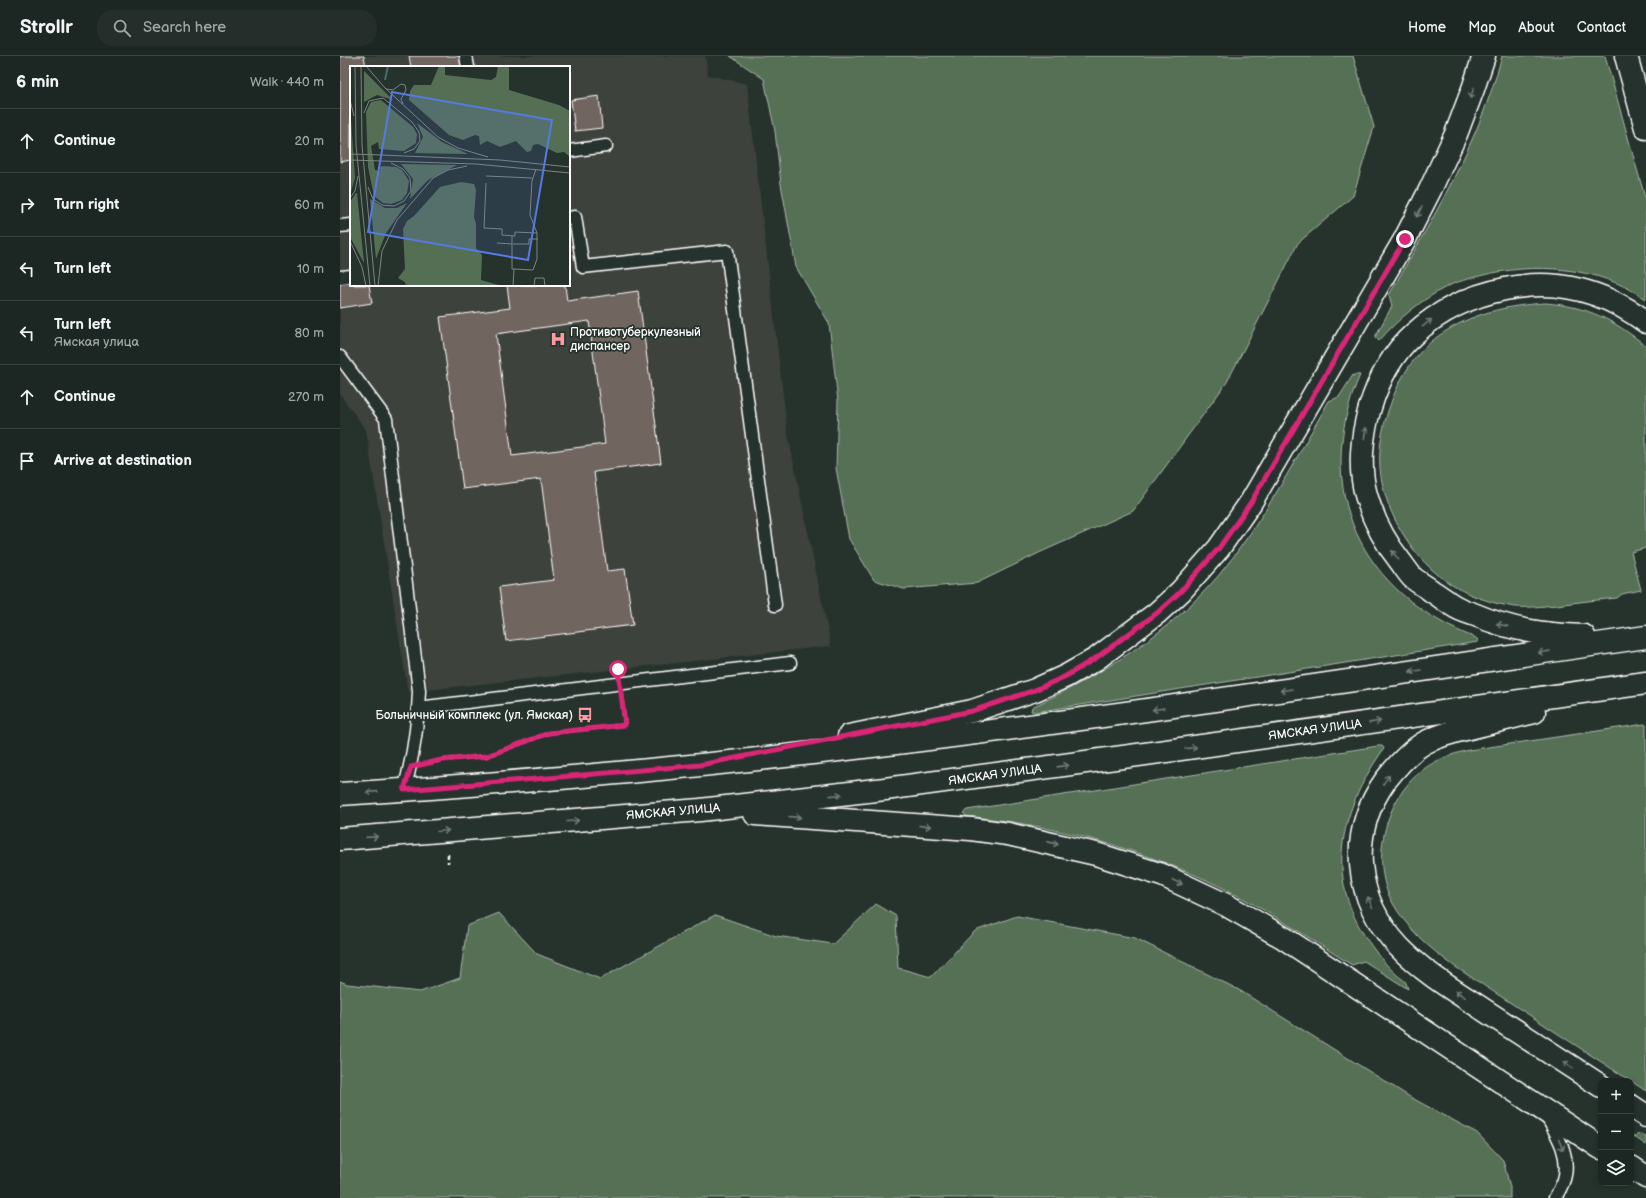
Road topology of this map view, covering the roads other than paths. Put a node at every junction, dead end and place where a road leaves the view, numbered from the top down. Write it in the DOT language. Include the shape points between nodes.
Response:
graph roads {
  1 [pos="466,56"];
  2 [pos="1484,56"];
  3 [pos="1626,56"];
  4 [pos="468,66"];
  5 [pos="1646,128"];
  6 [pos="606,146"];
  7 [pos="570,151"];
  8 [pos="570,218"];
  9 [pos="350,225"];
  10 [pos="340,226"];
  11 [pos="350,276"];
  12 [pos="340,277"];
  13 [pos="1646,322"];
  14 [pos="340,357"];
  15 [pos="775,605"];
  16 [pos="1642,638"];
  17 [pos="790,663"];
  18 [pos="1646,683"];
  19 [pos="418,708"];
  20 [pos="700,765"];
  21 [pos="404,790"];
  22 [pos="340,794"];
  23 [pos="700,810"];
  24 [pos="340,839"];
  25 [pos="1598,1084"];
  26 [pos="1634,1108"];
  27 [pos="1543,1111"];
  28 [pos="1646,1116"];
  29 [pos="1598,1146"];
  30 [pos="1634,1169"];
  31 [pos="1646,1177"];
  32 [pos="1556,1198"];
  1 -- 4 [label="lane"];
  2 -- 20 [label="main road, one-way" via="1456,134 1405,239 1270,470 1219,548 1181,591 1157,613 1084,666 1035,690 1005,701 972,711"];
  3 -- 5 [label="main road"];
  6 -- 7 [label="lane"];
  8 -- 15 [label="lane" via="575,217 583,267 727,251"];
  9 -- 10 [label="lane"];
  11 -- 12 [label="lane"];
  16 -- 13 [label="main road, one-way" via="1547,635 1496,624 1454,606 1413,578 1386,543 1374,519 1362,467 1367,418 1373,395 1385,371 1412,335 1453,306 1504,289 1548,285 1573,288 1613,301"];
  14 -- 19 [label="lane" via="386,419 419,691"];
  16 -- 20 [label="main road, one-way" via="1137,712"];
  17 -- 19 [label="lane"];
  23 -- 18 [label="main road, ЯМСКАЯ УЛИЦА, one-way" via="885,789"];
  25 -- 18 [label="main road, one-way" via="1449,987 1399,947 1376,915 1366,894 1361,872 1362,834 1368,812 1378,791 1407,756 1424,743 1447,734"];
  19 -- 21 [label="lane" via="411,767"];
  20 -- 21 [label="main road"];
  21 -- 22 [label="main road, one-way"];
  24 -- 23 [label="main road, ЯМСКАЯ УЛИЦА, one-way"];
  23 -- 27 [label="main road, one-way" via="971,829 1075,849 1162,875 1226,905 1284,938"];
  26 -- 28 [label="main road"];
  27 -- 29 [label="main road"];
  27 -- 32 [label="lane, one-way" via="1560,1141 1566,1158 1565,1176"];
  30 -- 31 [label="main road"];
}
